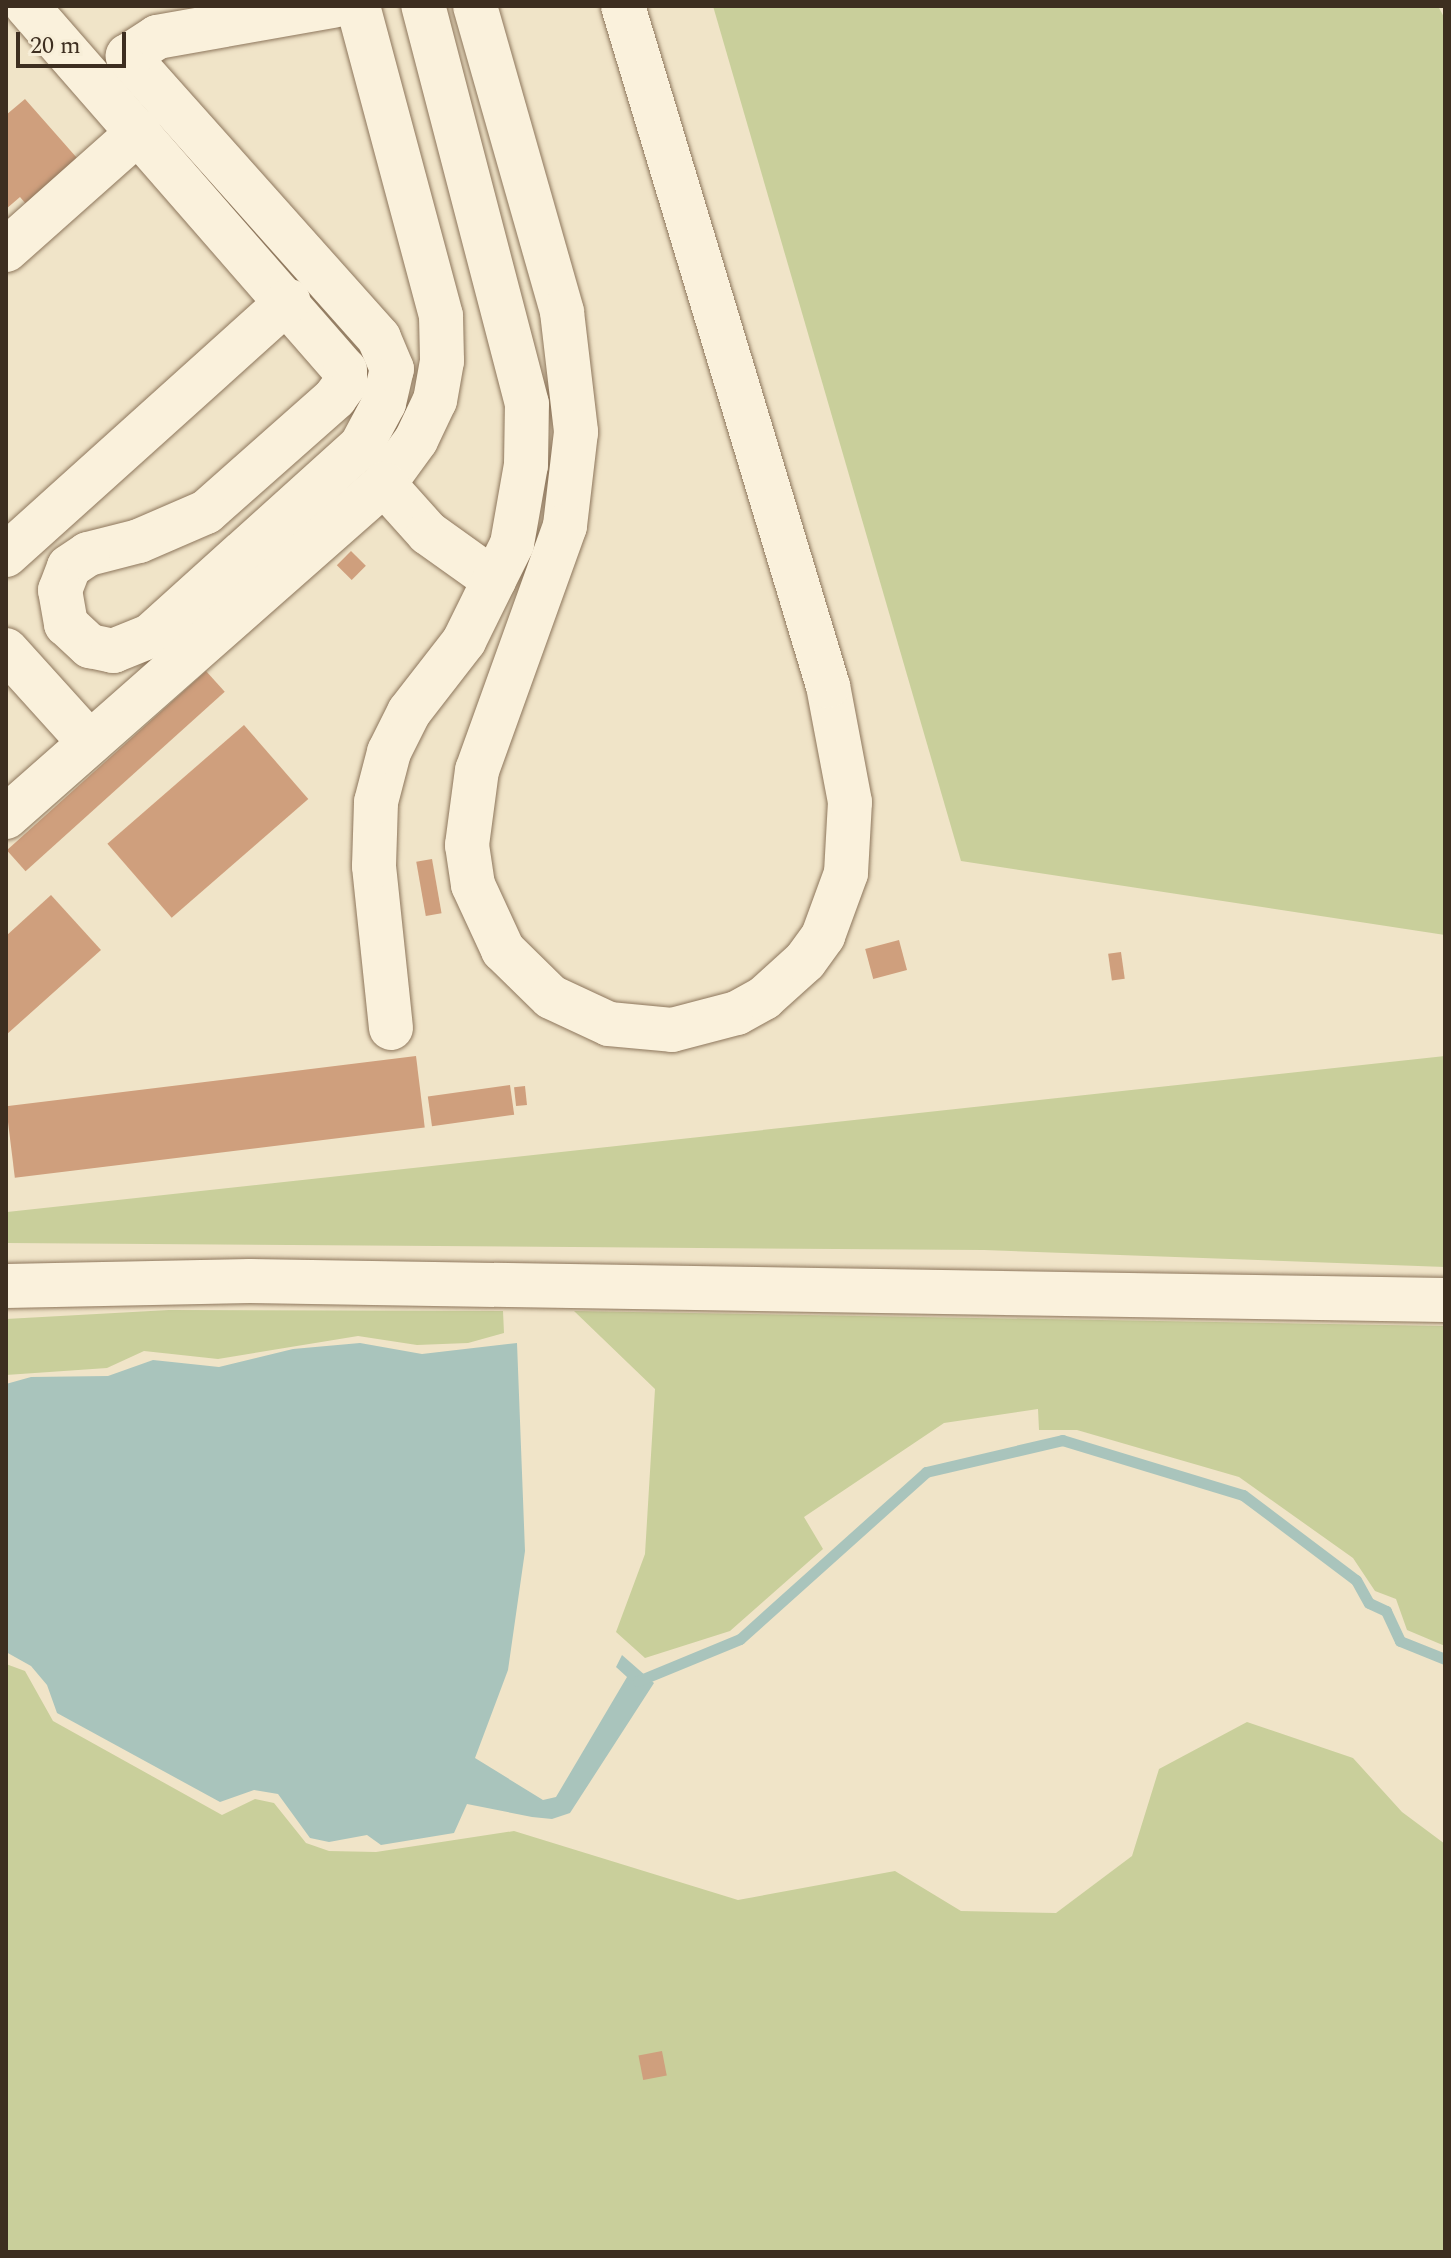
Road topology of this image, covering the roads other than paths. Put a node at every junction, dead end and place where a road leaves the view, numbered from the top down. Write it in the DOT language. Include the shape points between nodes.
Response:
graph roads {
  1 [pos="27,6"];
  2 [pos="333,6"];
  3 [pos="358,6"];
  4 [pos="423,6"];
  5 [pos="475,6"];
  6 [pos="623,6"];
  7 [pos="139,132"];
  8 [pos="6,250"];
  9 [pos="288,301"];
  10 [pos="384,484"];
  11 [pos="6,555"];
  12 [pos="494,580"];
  13 [pos="6,650"];
  14 [pos="90,743"];
  15 [pos="6,817"];
  16 [pos="391,1028"];
  17 [pos="6,1286"];
  18 [pos="1445,1300"];
  1 -- 7 [label="street"];
  2 -- 9 [label="street" via="157,37 128,56 379,338 392,369 384,403 361,446 150,636 125,650 90,646 72,633 62,614 60,590 69,567 88,554 139,541 206,512 345,384 338,356"];
  3 -- 10 [label="street" via="441,316 435,400 416,440"];
  4 -- 12 [label="street" via="527,404 526,465 512,544"];
  5 -- 6 [label="street" via="562,312 576,432 565,526 477,770 467,845 473,885 503,950 551,997 609,1024 672,1030 737,1013 764,998 805,961 823,936 846,873 850,802 828,686"];
  7 -- 8 [label="street"];
  7 -- 9 [label="street"];
  9 -- 11 [label="street"];
  10 -- 12 [label="street" via="428,533"];
  10 -- 14 [label="street"];
  12 -- 16 [label="street" via="464,641 409,712 389,752 376,802 374,866"];
  13 -- 14 [label="street"];
  14 -- 15 [label="street"];
  17 -- 18 [label="street" via="250,1281"];
}
